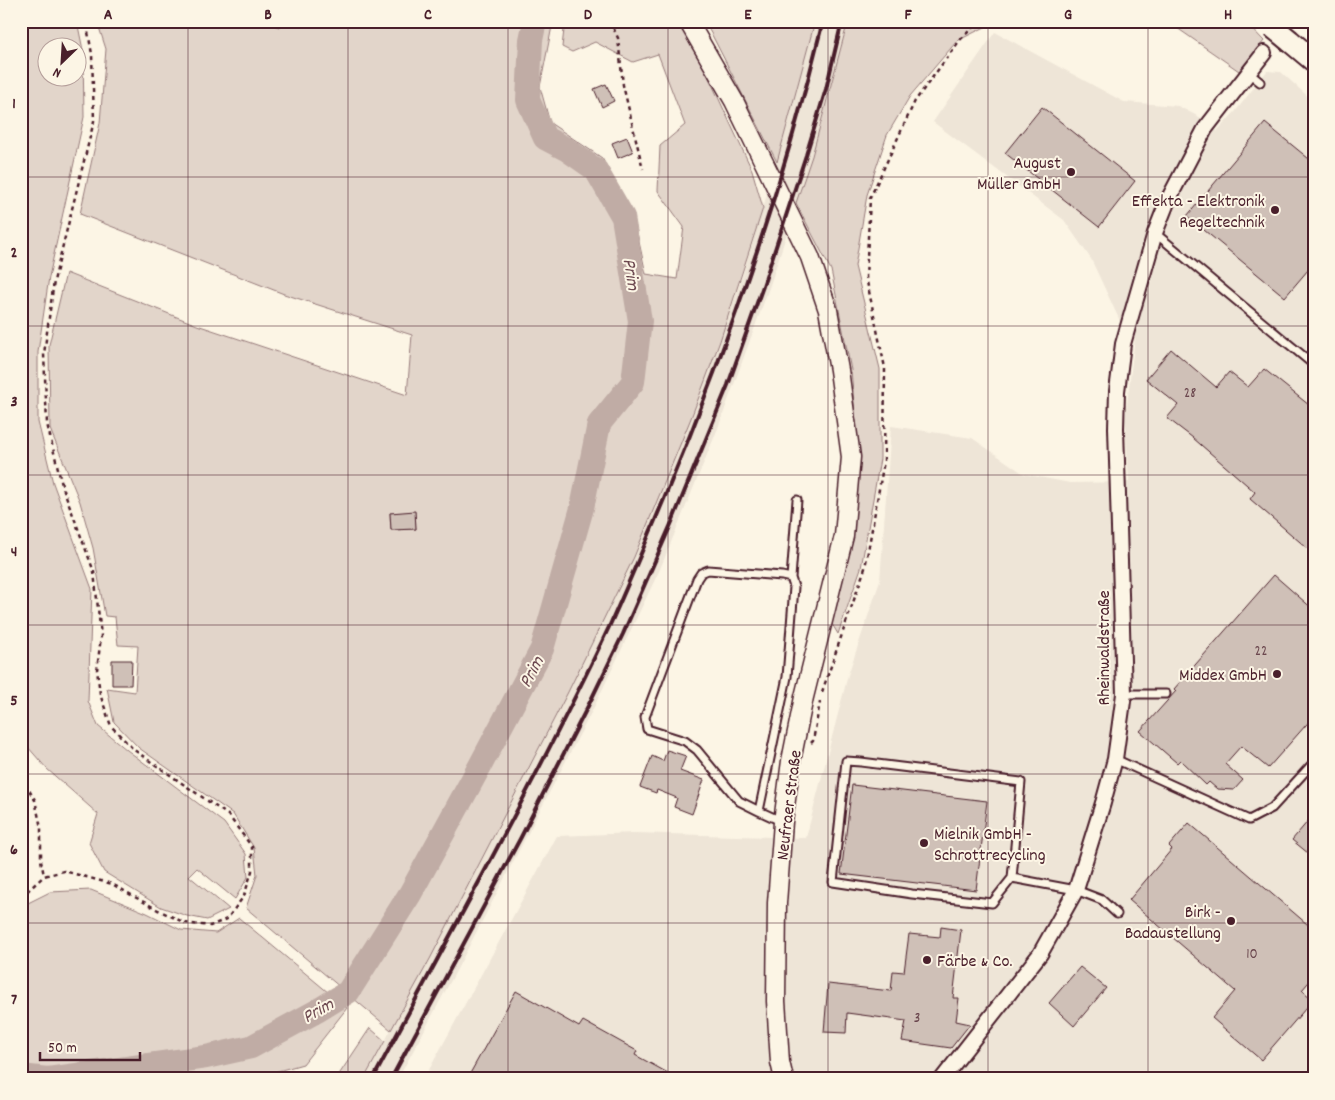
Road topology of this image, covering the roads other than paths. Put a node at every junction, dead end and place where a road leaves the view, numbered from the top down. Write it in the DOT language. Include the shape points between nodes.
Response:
graph roads {
  1 [pos="688,21"];
  2 [pos="1269,24"];
  3 [pos="1264,53"];
  4 [pos="1314,61"];
  5 [pos="1155,233"];
  6 [pos="1314,365"];
  7 [pos="797,500"];
  8 [pos="791,578"];
  9 [pos="1124,694"];
  10 [pos="1166,694"];
  11 [pos="1115,759"];
  12 [pos="1314,762"];
  13 [pos="759,811"];
  14 [pos="783,822"];
  15 [pos="1012,878"];
  16 [pos="1076,890"];
  17 [pos="1117,914"];
  18 [pos="784,1079"];
  19 [pos="942,1079"];
  1 -- 14 [label="street, Neufraer Straße" via="734,101 810,257 828,310 851,457 844,536 804,697"];
  2 -- 4 [label="main road, bridge"];
  3 -- 5 [label="street, Rheinwaldstraße" via="1254,78 1205,129 1168,200"];
  5 -- 6 [label="lane"];
  5 -- 9 [label="street, Rheinwaldstraße" via="1123,344 1117,391"];
  7 -- 8 [label="lane"];
  8 -- 13 [label="lane" via="794,587 787,677"];
  8 -- 13 [label="lane" via="708,570 700,573 645,717 647,729 685,741 739,801"];
  9 -- 10 [label="lane"];
  9 -- 11 [label="street, Rheinwaldstraße"];
  11 -- 12 [label="lane" via="1249,820 1272,808"];
  11 -- 16 [label="street, Rheinwaldstraße"];
  13 -- 14 [label="lane"];
  14 -- 18 [label="street, Neufraer Straße" via="777,903 776,1001"];
  15 -- 15 [label="lane" via="992,903 833,882 846,761 1021,782"];
  15 -- 16 [label="lane"];
  16 -- 17 [label="lane" via="1102,900"];
  16 -- 19 [label="street, Rheinwaldstraße" via="1040,954"];
}
